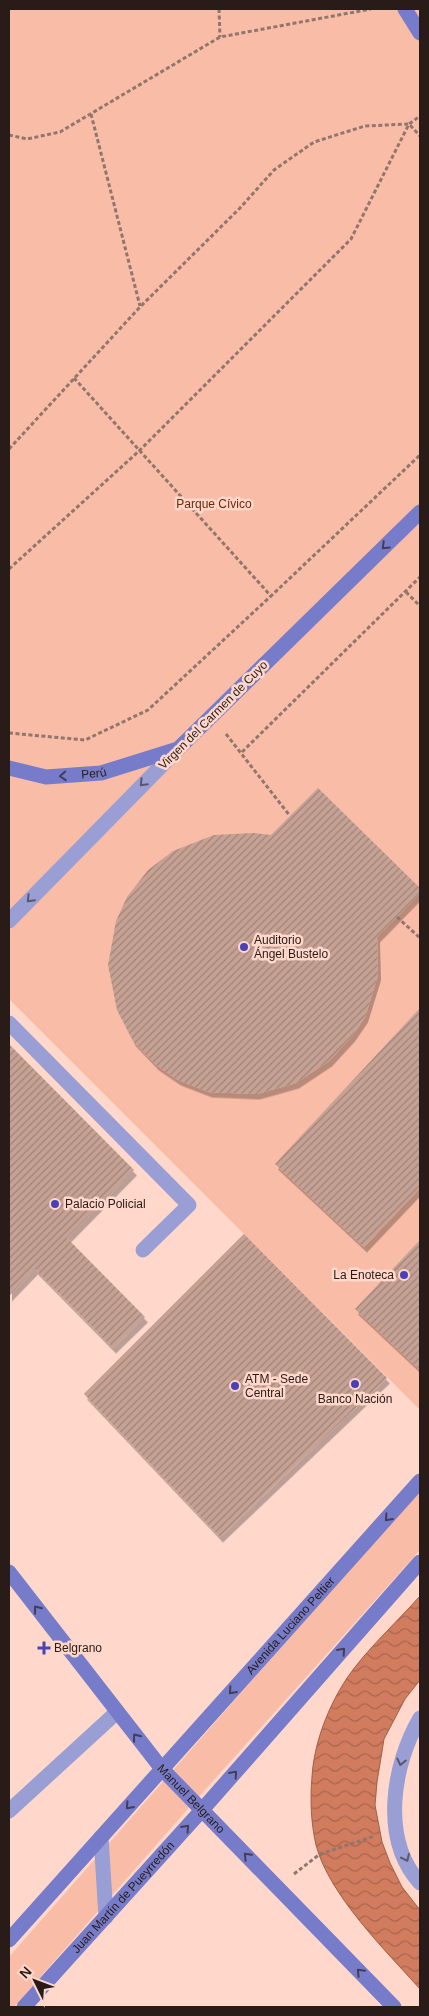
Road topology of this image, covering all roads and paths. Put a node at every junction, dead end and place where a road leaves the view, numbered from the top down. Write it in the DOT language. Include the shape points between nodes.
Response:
graph roads {
  1 [pos="219,9"];
  2 [pos="371,9"];
  3 [pos="404,9"];
  4 [pos="420,33"];
  5 [pos="220,37"];
  6 [pos="91,114"];
  7 [pos="420,116"];
  8 [pos="409,124"];
  9 [pos="9,135"];
  10 [pos="420,136"];
  11 [pos="140,307"];
  12 [pos="74,378"];
  13 [pos="9,449"];
  14 [pos="139,450"];
  15 [pos="420,455"];
  16 [pos="420,512"];
  17 [pos="9,569"];
  18 [pos="420,577"];
  19 [pos="406,592"];
  20 [pos="271,596"];
  21 [pos="420,606"];
  22 [pos="210,716"];
  23 [pos="9,734"];
  24 [pos="178,748"];
  25 [pos="242,752"];
  26 [pos="9,768"];
  27 [pos="290,816"];
  28 [pos="397,917"];
  29 [pos="9,921"];
  30 [pos="420,938"];
  31 [pos="9,1023"];
  32 [pos="143,1250"];
  33 [pos="420,1481"];
  34 [pos="420,1562"];
  35 [pos="9,1572"];
  36 [pos="117,1712"];
  37 [pos="420,1718"];
  38 [pos="162,1769"];
  39 [pos="202,1810"];
  40 [pos="9,1811"];
  41 [pos="381,1835"];
  42 [pos="101,1837"];
  43 [pos="420,1883"];
  44 [pos="277,1887"];
  45 [pos="106,1917"];
  46 [pos="9,1940"];
  47 [pos="24,2007"];
  48 [pos="394,2007"];
  1 -- 5 [label="path"];
  2 -- 5 [label="path"];
  3 -- 4 [label="main road"];
  5 -- 6 [label="path"];
  6 -- 9 [label="path" via="60,132 27,139"];
  6 -- 11 [label="path"];
  7 -- 8 [label="path"];
  8 -- 10 [label="path"];
  8 -- 11 [label="path" via="365,126 314,142 274,170"];
  8 -- 14 [label="path" via="351,239"];
  11 -- 12 [label="path"];
  12 -- 13 [label="path"];
  12 -- 14 [label="path"];
  14 -- 17 [label="path"];
  14 -- 20 [label="path"];
  15 -- 20 [label="path"];
  16 -- 22 [label="main road, Virgen del Carmen de Cuyo, one-way"];
  18 -- 19 [label="path"];
  19 -- 21 [label="path"];
  19 -- 25 [label="path"];
  20 -- 23 [label="path" via="148,710 85,740"];
  22 -- 24 [label="main road, Virgen del Carmen de Cuyo"];
  22 -- 25 [label="path"];
  24 -- 26 [label="main road, Perú, one-way" via="102,773 46,777"];
  24 -- 29 [label="street, Virgen del Carmen de Cuyo, one-way"];
  25 -- 27 [label="path"];
  28 -- 30 [label="path"];
  31 -- 32 [label="street" via="189,1205"];
  33 -- 38 [label="main road, Avenida Luciano Peltier, one-way"];
  39 -- 34 [label="main road, one-way"];
  36 -- 35 [label="main road, Manuel Belgrano, one-way"];
  38 -- 36 [label="main road, Manuel Belgrano, one-way"];
  36 -- 40 [label="street"];
  37 -- 43 [label="street, one-way" via="402,1756 395,1791 397,1830 406,1860"];
  38 -- 39 [label="main road, Manuel Belgrano"];
  38 -- 42 [label="main road, one-way"];
  44 -- 39 [label="main road, Manuel Belgrano, one-way"];
  45 -- 39 [label="main road, Juan Martín de Pueyrredón, one-way"];
  41 -- 44 [label="path" via="320,1854"];
  42 -- 45 [label="street"];
  42 -- 46 [label="main road"];
  48 -- 44 [label="main road, Manuel Belgrano, one-way"];
  45 -- 47 [label="main road, Juan Martín de Pueyrredón"];
}
